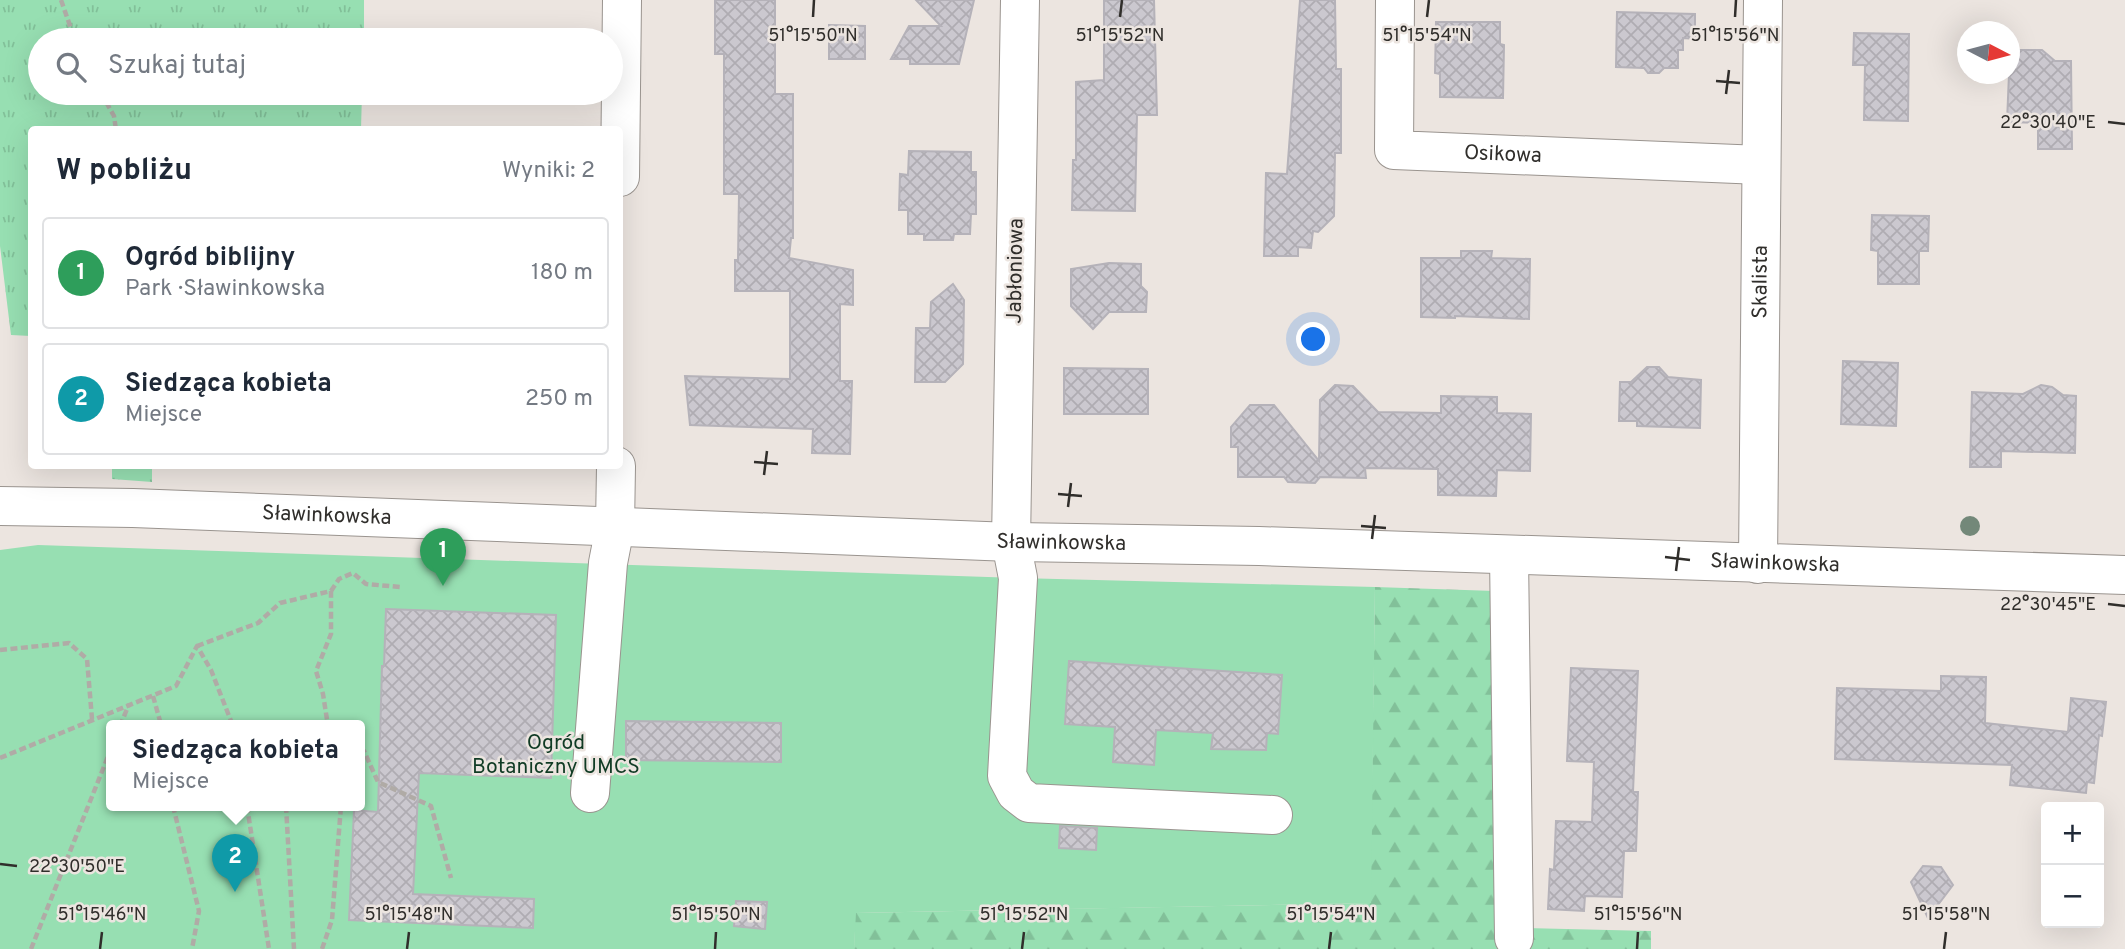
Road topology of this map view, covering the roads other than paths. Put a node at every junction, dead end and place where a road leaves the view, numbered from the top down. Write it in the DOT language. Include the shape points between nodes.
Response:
graph roads {
  1 [pos="622,0"];
  2 [pos="1020,0"];
  3 [pos="1395,0"];
  4 [pos="1763,0"];
  5 [pos="622,28"];
  6 [pos="621,105"];
  7 [pos="621,126"];
  8 [pos="1761,165"];
  9 [pos="616,469"];
  10 [pos="0,506"];
  11 [pos="615,527"];
  12 [pos="1011,542"];
  13 [pos="1509,555"];
  14 [pos="1758,564"];
  15 [pos="2125,575"];
  16 [pos="590,793"];
  17 [pos="1273,815"];
  18 [pos="1514,938"];
  1 -- 5 [label="street"];
  2 -- 12 [label="street, Jabłoniowa"];
  3 -- 8 [label="street, Osikowa" via="1394,150"];
  4 -- 8 [label="street, Skalista"];
  6 -- 7 [label="street"];
  8 -- 14 [label="street, Skalista"];
  9 -- 11 [label="street"];
  10 -- 11 [label="street, Sławinkowska"];
  11 -- 12 [label="street, Sławinkowska"];
  11 -- 16 [label="street" via="608,563"];
  12 -- 13 [label="street, Sławinkowska"];
  12 -- 17 [label="street, Jabłoniowa" via="1017,578 1007,776 1016,793 1029,803"];
  13 -- 14 [label="street, Sławinkowska"];
  13 -- 18 [label="street"];
  14 -- 15 [label="street, Sławinkowska"];
}
